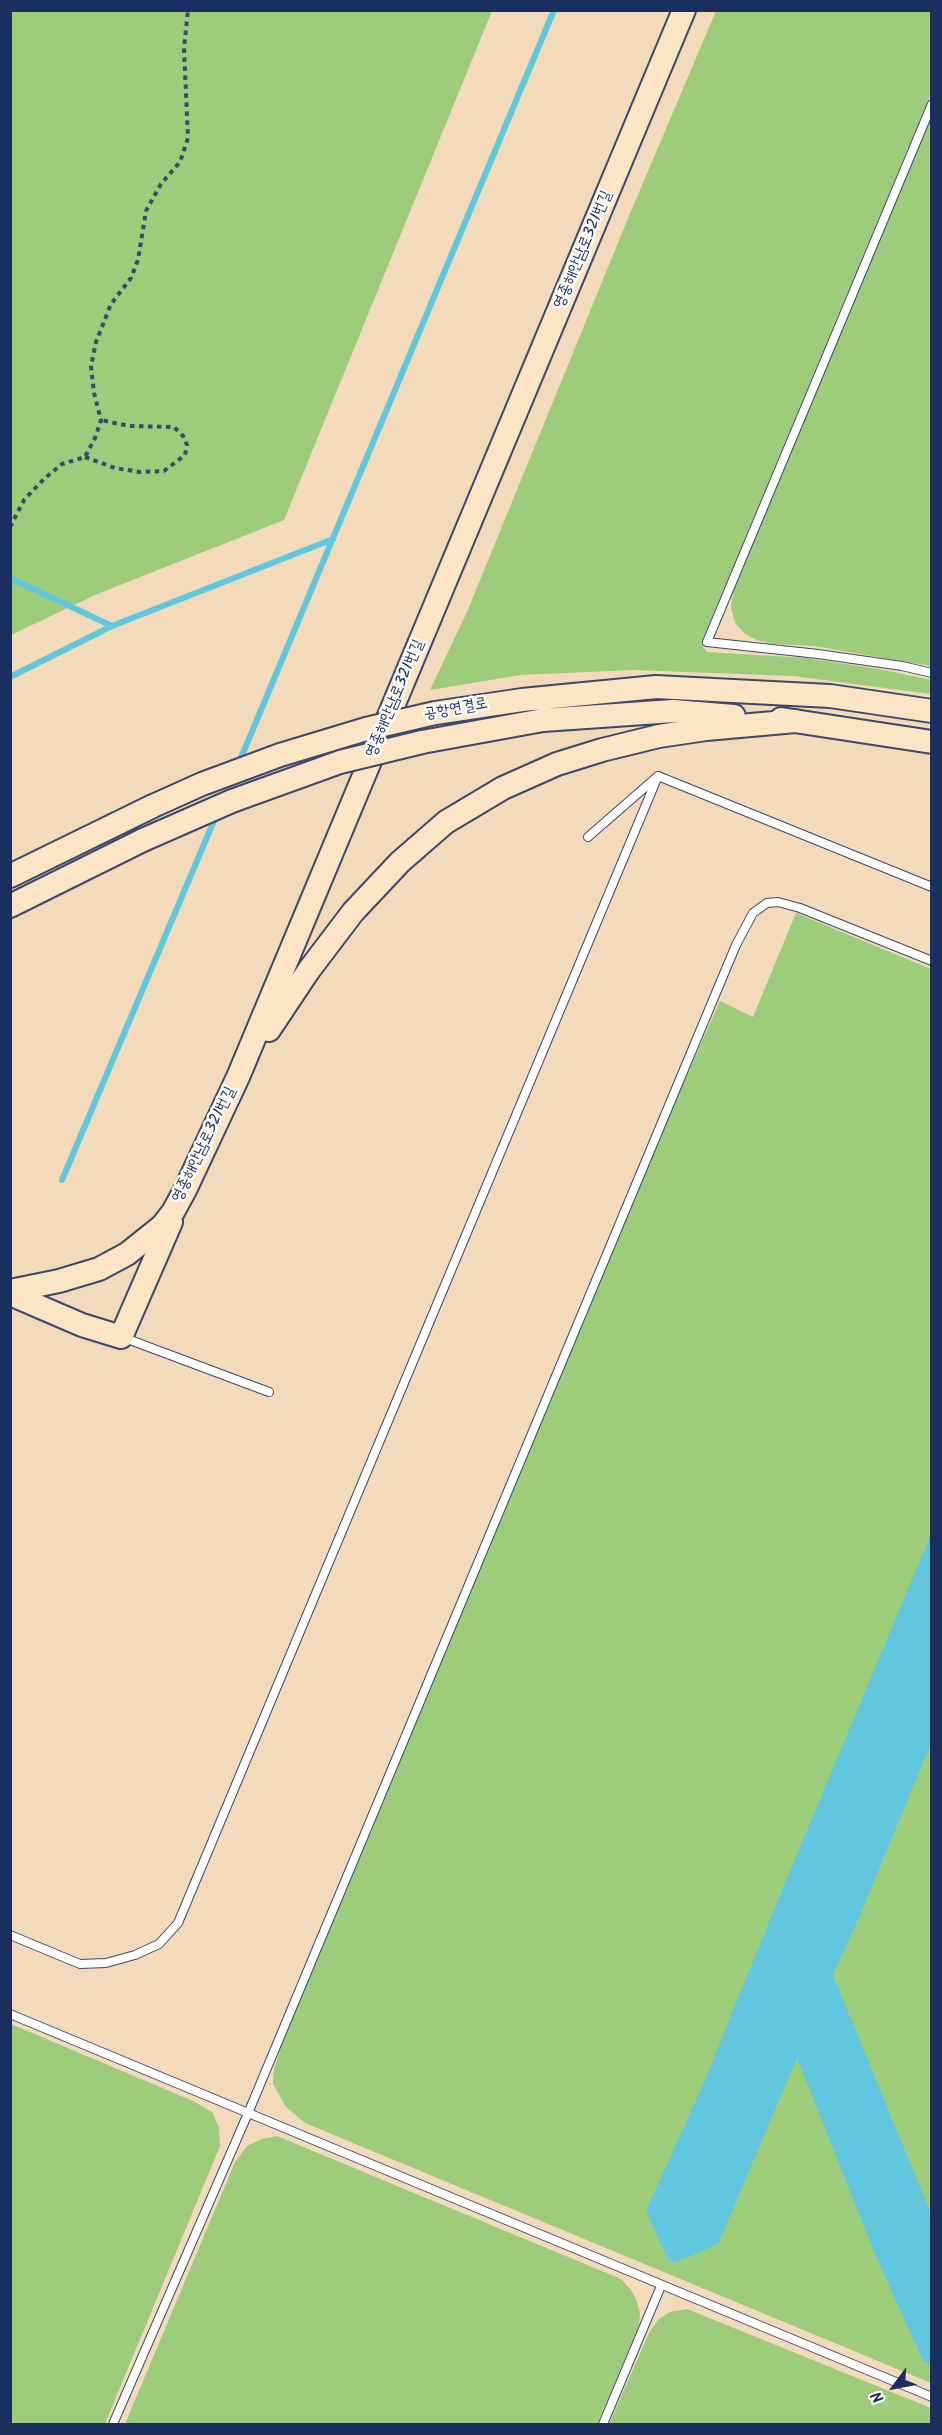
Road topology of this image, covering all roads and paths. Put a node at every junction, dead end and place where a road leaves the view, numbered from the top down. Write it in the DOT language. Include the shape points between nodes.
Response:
graph roads {
  1 [pos="188,10"];
  2 [pos="684,10"];
  3 [pos="932,104"];
  4 [pos="101,420"];
  5 [pos="85,457"];
  6 [pos="10,527"];
  7 [pos="932,673"];
  8 [pos="932,711"];
  9 [pos="796,721"];
  10 [pos="932,742"];
  11 [pos="658,776"];
  12 [pos="588,837"];
  13 [pos="10,876"];
  14 [pos="932,887"];
  15 [pos="10,906"];
  16 [pos="932,961"];
  17 [pos="238,1077"];
  18 [pos="185,1190"];
  19 [pos="10,1292"];
  20 [pos="121,1337"];
  21 [pos="269,1392"];
  22 [pos="10,1935"];
  23 [pos="10,2014"];
  24 [pos="249,2111"];
  25 [pos="661,2286"];
  26 [pos="932,2397"];
  27 [pos="113,2424"];
  28 [pos="603,2424"];
  1 -- 4 [label="path" via="184,48 188,138 180,162 161,184 146,211 138,260 131,278 111,304 96,342 91,366"];
  2 -- 17 [label="street, 영종해안남로321번길"];
  3 -- 7 [label="lane" via="707,642 818,654"];
  4 -- 5 [label="path"];
  4 -- 5 [label="path" via="129,426 174,427 187,445 185,455 164,471 140,472"];
  5 -- 6 [label="path" via="62,464 44,479 24,500"];
  8 -- 13 [label="street, 공항연결로, bridge" via="830,696 656,687 435,713 280,755 202,784"];
  9 -- 10 [label="street, 공항연결로"];
  9 -- 15 [label="street, 공항연결로, bridge" via="673,711 543,720 422,742 329,766 232,801"];
  9 -- 17 [label="street" via="682,732 602,750 557,764 503,788 446,822 400,862 353,912"];
  11 -- 12 [label="lane"];
  11 -- 14 [label="lane"];
  11 -- 22 [label="lane" via="178,1923 159,1944 106,1964 80,1964"];
  16 -- 24 [label="lane" via="778,902 767,903 753,914 718,989"];
  17 -- 18 [label="street, 영종해안남로321번길"];
  18 -- 19 [label="street, 영종해안남로321번길" via="162,1226 128,1254 89,1272"];
  18 -- 20 [label="street"];
  19 -- 20 [label="street, 영종해안남로321번길" via="82,1325"];
  20 -- 21 [label="lane"];
  23 -- 24 [label="lane"];
  24 -- 25 [label="lane"];
  24 -- 27 [label="lane"];
  25 -- 26 [label="lane"];
  25 -- 28 [label="lane"];
}
